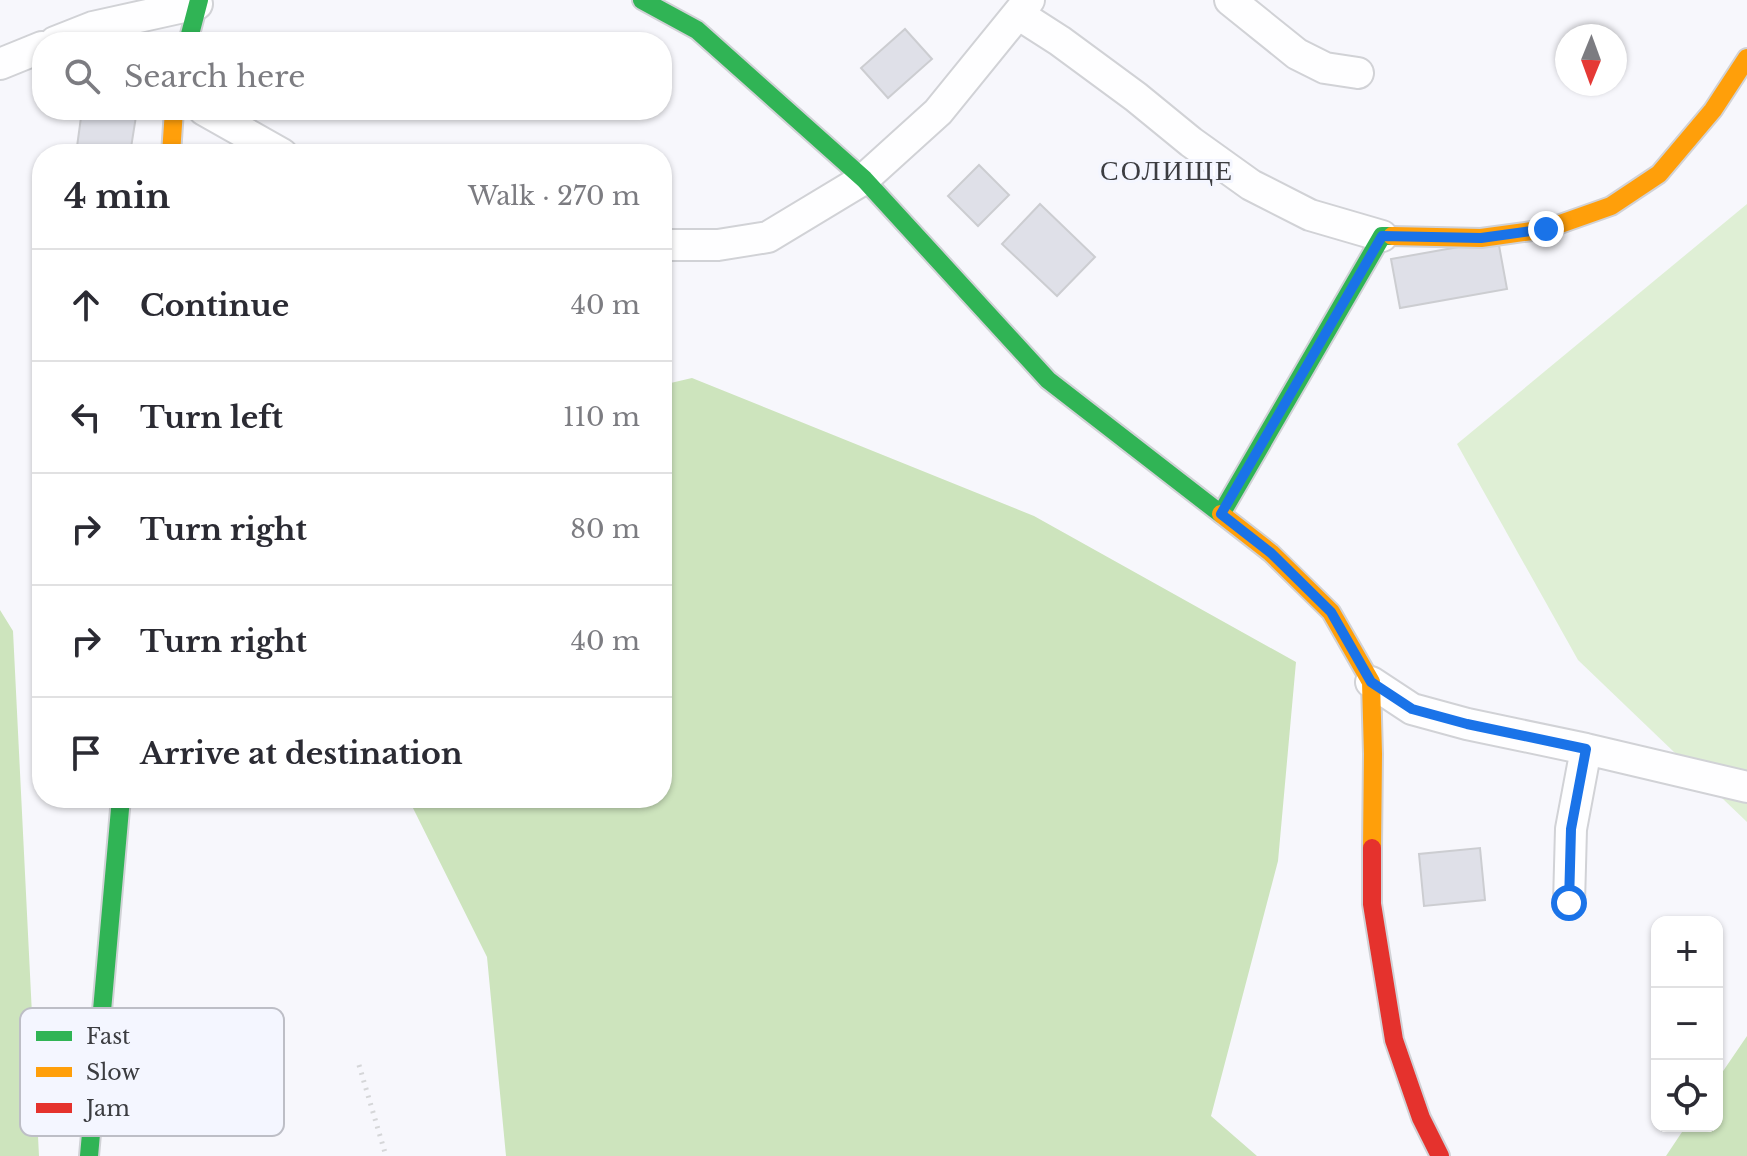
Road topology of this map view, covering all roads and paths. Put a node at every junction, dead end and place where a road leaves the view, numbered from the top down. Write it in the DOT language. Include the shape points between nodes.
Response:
graph roads {
  1 [pos="642,0"];
  2 [pos="1230,0"];
  3 [pos="198,2"];
  4 [pos="1023,7"];
  5 [pos="80,32"];
  6 [pos="190,32"];
  7 [pos="32,51"];
  8 [pos="1747,58"];
  9 [pos="0,64"];
  10 [pos="1358,73"];
  11 [pos="173,120"];
  12 [pos="222,120"];
  13 [pos="172,144"];
  14 [pos="264,144"];
  15 [pos="864,179"];
  16 [pos="1382,236"];
  17 [pos="672,245"];
  18 [pos="1221,514"];
  19 [pos="1371,682"];
  20 [pos="1586,749"];
  21 [pos="1747,787"];
  22 [pos="120,808"];
  23 [pos="1569,903"];
  24 [pos="102,1008"];
  25 [pos="359,1065"];
  26 [pos="91,1136"];
  27 [pos="89,1156"];
  28 [pos="386,1156"];
  29 [pos="1440,1156"];
  1 -- 15 [label="street" via="697,30"];
  2 -- 10 [label="street" via="1297,54 1325,68"];
  3 -- 5 [label="street"];
  3 -- 6 [label="street"];
  4 -- 15 [label="street" via="938,112"];
  4 -- 16 [label="street" via="1060,41 1251,185 1310,215"];
  7 -- 9 [label="street"];
  8 -- 16 [label="street" via="1713,110 1659,174 1611,206 1546,229 1481,238"];
  11 -- 13 [label="street"];
  12 -- 14 [label="street"];
  15 -- 17 [label="street" via="768,237"];
  15 -- 18 [label="street" via="1048,380"];
  16 -- 18 [label="street"];
  18 -- 19 [label="street" via="1271,553 1331,612"];
  19 -- 20 [label="street" via="1412,709"];
  19 -- 29 [label="street" via="1372,904 1394,1040"];
  20 -- 21 [label="street"];
  20 -- 23 [label="street" via="1571,829"];
  22 -- 24 [label="street"];
  25 -- 28 [label="path"];
  26 -- 27 [label="street"];
}
